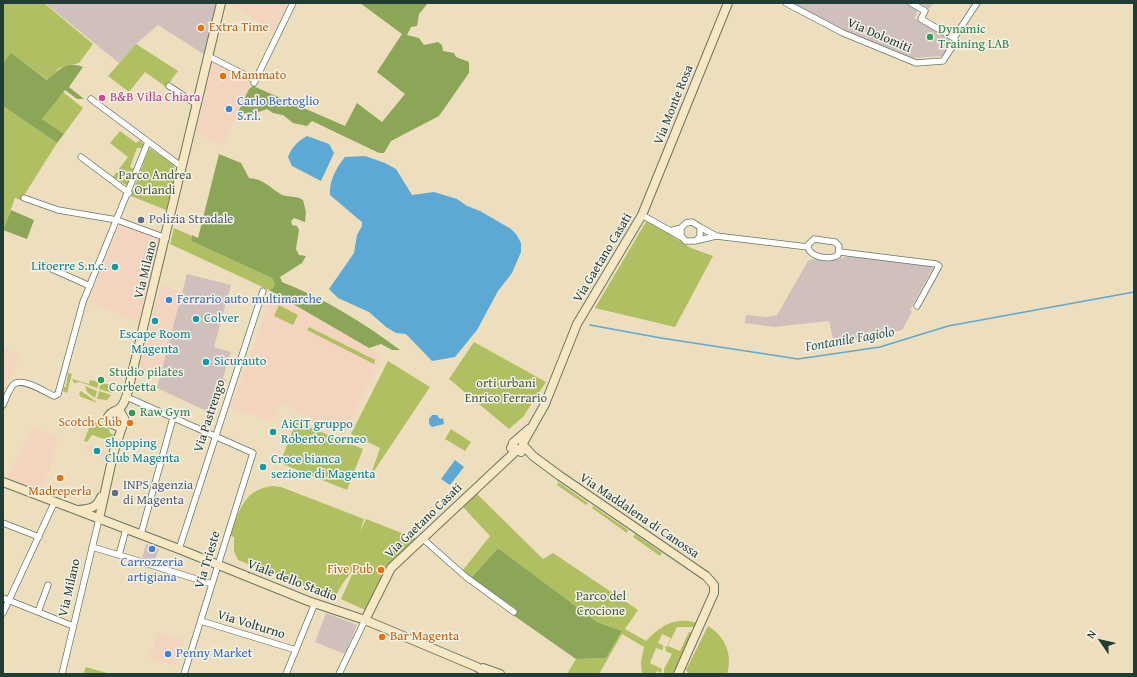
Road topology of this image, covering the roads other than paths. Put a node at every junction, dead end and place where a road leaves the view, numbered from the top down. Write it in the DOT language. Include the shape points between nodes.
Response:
graph roads {
  1 [pos="221,3"];
  2 [pos="293,3"];
  3 [pos="728,3"];
  4 [pos="786,3"];
  5 [pos="912,3"];
  6 [pos="977,3"];
  7 [pos="954,38"];
  8 [pos="208,56"];
  9 [pos="170,86"];
  10 [pos="92,98"];
  11 [pos="196,104"];
  12 [pos="148,142"];
  13 [pos="81,157"];
  14 [pos="182,167"];
  15 [pos="129,193"];
  16 [pos="24,198"];
  17 [pos="642,215"];
  18 [pos="117,220"];
  19 [pos="700,227"];
  20 [pos="681,228"];
  21 [pos="670,231"];
  22 [pos="716,236"];
  23 [pos="166,238"];
  24 [pos="683,238"];
  25 [pos="695,241"];
  26 [pos="808,248"];
  27 [pos="840,252"];
  28 [pos="43,265"];
  29 [pos="90,286"];
  30 [pos="263,291"];
  31 [pos="917,306"];
  32 [pos="131,378"];
  33 [pos="129,398"];
  34 [pos="3,405"];
  35 [pos="116,411"];
  36 [pos="173,418"];
  37 [pos="124,420"];
  38 [pos="112,425"];
  39 [pos="215,436"];
  40 [pos="519,445"];
  41 [pos="114,451"];
  42 [pos="3,482"];
  43 [pos="107,484"];
  44 [pos="54,501"];
  45 [pos="78,510"];
  46 [pos="99,519"];
  47 [pos="3,523"];
  48 [pos="126,529"];
  49 [pos="141,534"];
  50 [pos="39,537"];
  51 [pos="422,538"];
  52 [pos="92,547"];
  53 [pos="179,549"];
  54 [pos="119,555"];
  55 [pos="218,565"];
  56 [pos="706,576"];
  57 [pos="212,584"];
  58 [pos="48,585"];
  59 [pos="6,599"];
  60 [pos="315,603"];
  61 [pos="711,610"];
  62 [pos="38,612"];
  63 [pos="514,612"];
  64 [pos="3,613"];
  65 [pos="365,620"];
  66 [pos="201,621"];
  67 [pos="73,626"];
  68 [pos="698,631"];
  69 [pos="296,650"];
  70 [pos="693,652"];
  71 [pos="477,667"];
  72 [pos="62,674"];
  73 [pos="186,674"];
  74 [pos="286,674"];
  75 [pos="339,674"];
  76 [pos="488,674"];
  77 [pos="500,674"];
  78 [pos="681,674"];
  1 -- 8 [label="street, Via Milano"];
  2 -- 8 [label="street" via="255,81"];
  3 -- 17 [label="street, Via Monte Rosa"];
  4 -- 7 [label="street, Via Dolomiti" via="843,33 916,63 943,61 956,41"];
  5 -- 7 [label="street" via="925,11 921,19"];
  6 -- 7 [label="street"];
  8 -- 11 [label="street, Via Milano"];
  9 -- 11 [label="street"];
  10 -- 12 [label="street"];
  11 -- 14 [label="street, Via Milano"];
  12 -- 14 [label="street"];
  12 -- 15 [label="street"];
  13 -- 15 [label="street"];
  14 -- 23 [label="street, Via Milano"];
  15 -- 18 [label="street"];
  16 -- 18 [label="street" via="58,210"];
  17 -- 21 [label="street"];
  17 -- 40 [label="street, Via Gaetano Casati" via="577,324 554,384 535,423"];
  18 -- 23 [label="street"];
  18 -- 29 [label="street"];
  19 -- 20 [label="street" via="689,222"];
  19 -- 22 [label="street"];
  19 -- 25 [label="street" via="701,234"];
  20 -- 21 [label="street"];
  20 -- 24 [label="street"];
  21 -- 24 [label="street"];
  22 -- 25 [label="street"];
  22 -- 26 [label="street"];
  23 -- 32 [label="street, Via Milano"];
  24 -- 25 [label="street" via="688,242"];
  26 -- 27 [label="street" via="811,254 831,258"];
  26 -- 27 [label="street" via="809,242 814,239 838,244"];
  27 -- 31 [label="street" via="939,266"];
  28 -- 29 [label="street"];
  29 -- 34 [label="street" via="83,302 59,392 54,396 25,383 15,383"];
  30 -- 39 [label="street, Via Pastrengo"];
  32 -- 33 [label="street, Via Milano"];
  32 -- 35 [label="street, Via Milano" via="124,403"];
  33 -- 36 [label="street"];
  33 -- 37 [label="street, Via Milano"];
  35 -- 37 [label="street" via="122,413"];
  35 -- 38 [label="street" via="109,416"];
  36 -- 39 [label="street"];
  36 -- 49 [label="street"];
  37 -- 38 [label="street" via="119,426"];
  37 -- 41 [label="street, Via Milano"];
  38 -- 41 [label="street, Via Milano" via="115,435"];
  39 -- 53 [label="street, Via Pastrengo"];
  39 -- 55 [label="street, Via Trieste" via="253,453"];
  40 -- 51 [label="street, Via Gaetano Casati"];
  40 -- 56 [label="street, Via Maddalena di Canossa"];
  41 -- 43 [label="street, Via Milano"];
  42 -- 44 [label="street, Viale dello Stadio"];
  43 -- 45 [label="street, Via Milano" via="93,508"];
  43 -- 46 [label="street, Via Milano"];
  44 -- 45 [label="street, Viale dello Stadio"];
  44 -- 50 [label="street"];
  45 -- 46 [label="street, Viale dello Stadio"];
  46 -- 48 [label="street, Viale dello Stadio"];
  46 -- 52 [label="street, Via Milano"];
  47 -- 50 [label="street"];
  48 -- 49 [label="street, Viale dello Stadio"];
  48 -- 54 [label="street"];
  49 -- 53 [label="street, Viale dello Stadio"];
  50 -- 59 [label="street"];
  51 -- 63 [label="street" via="471,581"];
  51 -- 65 [label="street, Via Gaetano Casati" via="391,568"];
  52 -- 54 [label="street"];
  52 -- 67 [label="street, Via Milano"];
  53 -- 55 [label="street, Viale dello Stadio"];
  54 -- 57 [label="street"];
  55 -- 57 [label="street, Via Trieste"];
  55 -- 60 [label="street, Viale dello Stadio"];
  56 -- 61 [label="street, Via Maddalena di Canossa" via="715,582 718,589"];
  56 -- 68 [label="street, Via Maddalena di Canossa" via="715,589"];
  57 -- 66 [label="street, Via Trieste"];
  58 -- 62 [label="street"];
  59 -- 62 [label="street"];
  59 -- 64 [label="street"];
  60 -- 65 [label="street, Viale dello Stadio"];
  60 -- 69 [label="street"];
  61 -- 68 [label="street"];
  61 -- 70 [label="street, Via Maddalena di Canossa"];
  62 -- 67 [label="street"];
  65 -- 71 [label="street, Viale dello Stadio"];
  65 -- 75 [label="street, Via Gaetano Casati"];
  66 -- 69 [label="street, Via Volturno"];
  66 -- 73 [label="street, Via Trieste"];
  67 -- 72 [label="street, Via Milano"];
  68 -- 70 [label="street" via="692,647"];
  68 -- 78 [label="street, Via Maddalena di Canossa"];
  69 -- 74 [label="street"];
  70 -- 78 [label="street, Via Maddalena di Canossa"];
  71 -- 76 [label="street, Viale dello Stadio"];
  71 -- 77 [label="street, Viale dello Stadio"];
}
